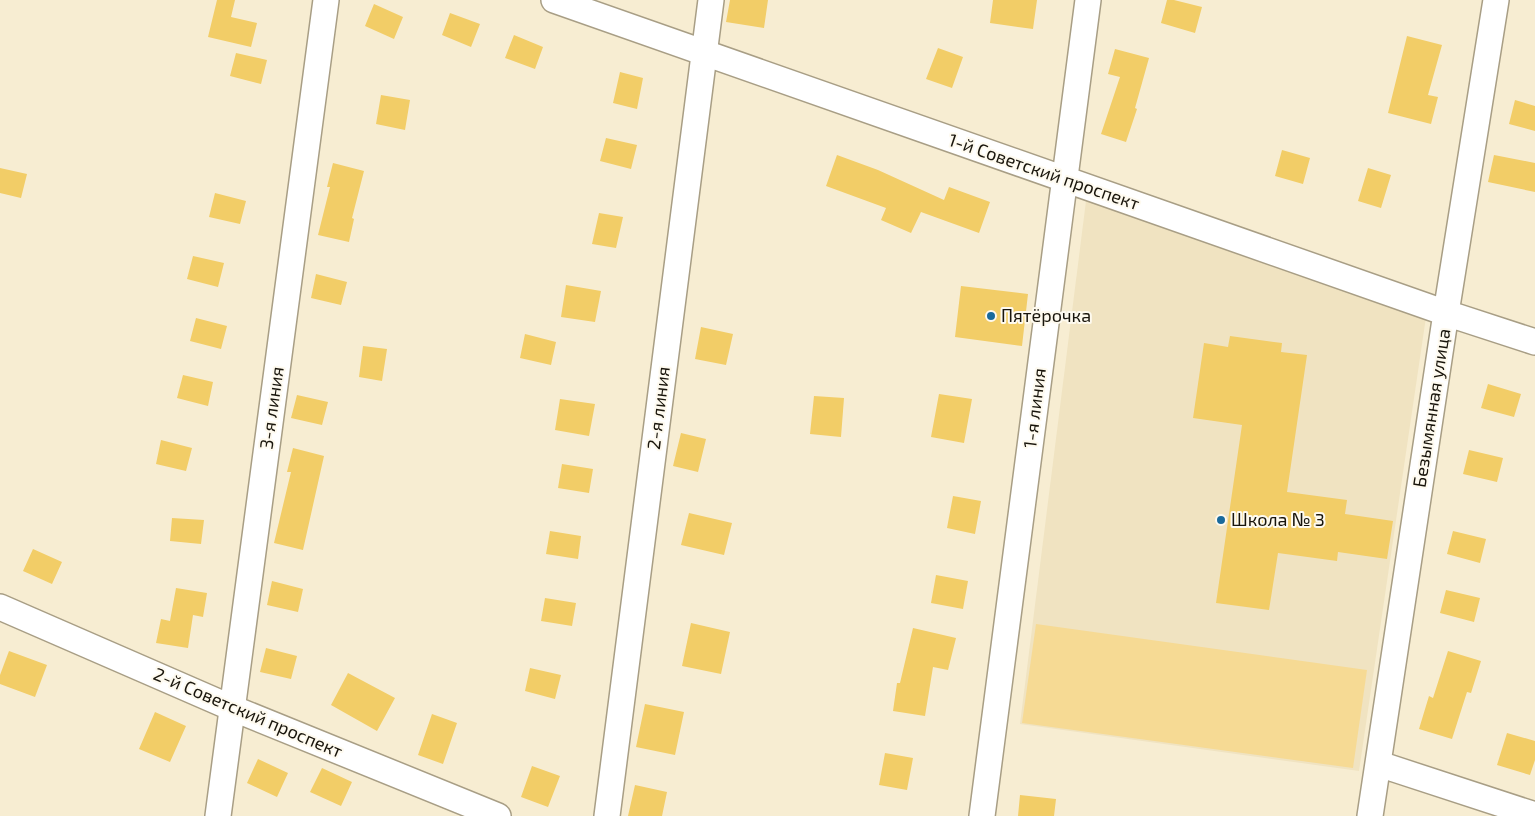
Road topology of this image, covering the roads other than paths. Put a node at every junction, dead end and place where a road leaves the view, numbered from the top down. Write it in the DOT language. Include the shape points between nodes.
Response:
graph roads {
  1 [pos="326,0"];
  2 [pos="554,0"];
  3 [pos="711,0"];
  4 [pos="1088,0"];
  5 [pos="1496,0"];
  6 [pos="704,53"];
  7 [pos="1064,180"];
  8 [pos="1446,313"];
  9 [pos="1535,342"];
  10 [pos="0,606"];
  11 [pos="232,708"];
  12 [pos="1379,764"];
  13 [pos="1535,814"];
  14 [pos="218,816"];
  15 [pos="498,816"];
  16 [pos="607,816"];
  17 [pos="982,816"];
  18 [pos="1370,816"];
  1 -- 11 [label="street, 3-я линия"];
  2 -- 6 [label="street, 1-й Советский проспект"];
  3 -- 6 [label="street, 2-я линия"];
  4 -- 7 [label="street, 1-я линия"];
  5 -- 8 [label="street, Безымянная улица"];
  6 -- 7 [label="street, 1-й Советский проспект"];
  6 -- 16 [label="street, 2-я линия"];
  7 -- 8 [label="street, 1-й Советский проспект"];
  7 -- 17 [label="street, 1-я линия"];
  8 -- 9 [label="street, 1-й Советский проспект"];
  8 -- 12 [label="street, Безымянная улица"];
  10 -- 11 [label="street, 2-й Советский проспект"];
  11 -- 14 [label="street, 3-я линия"];
  11 -- 15 [label="street, 2-й Советский проспект"];
  12 -- 13 [label="street"];
  12 -- 18 [label="street, Безымянная улица"];
}
